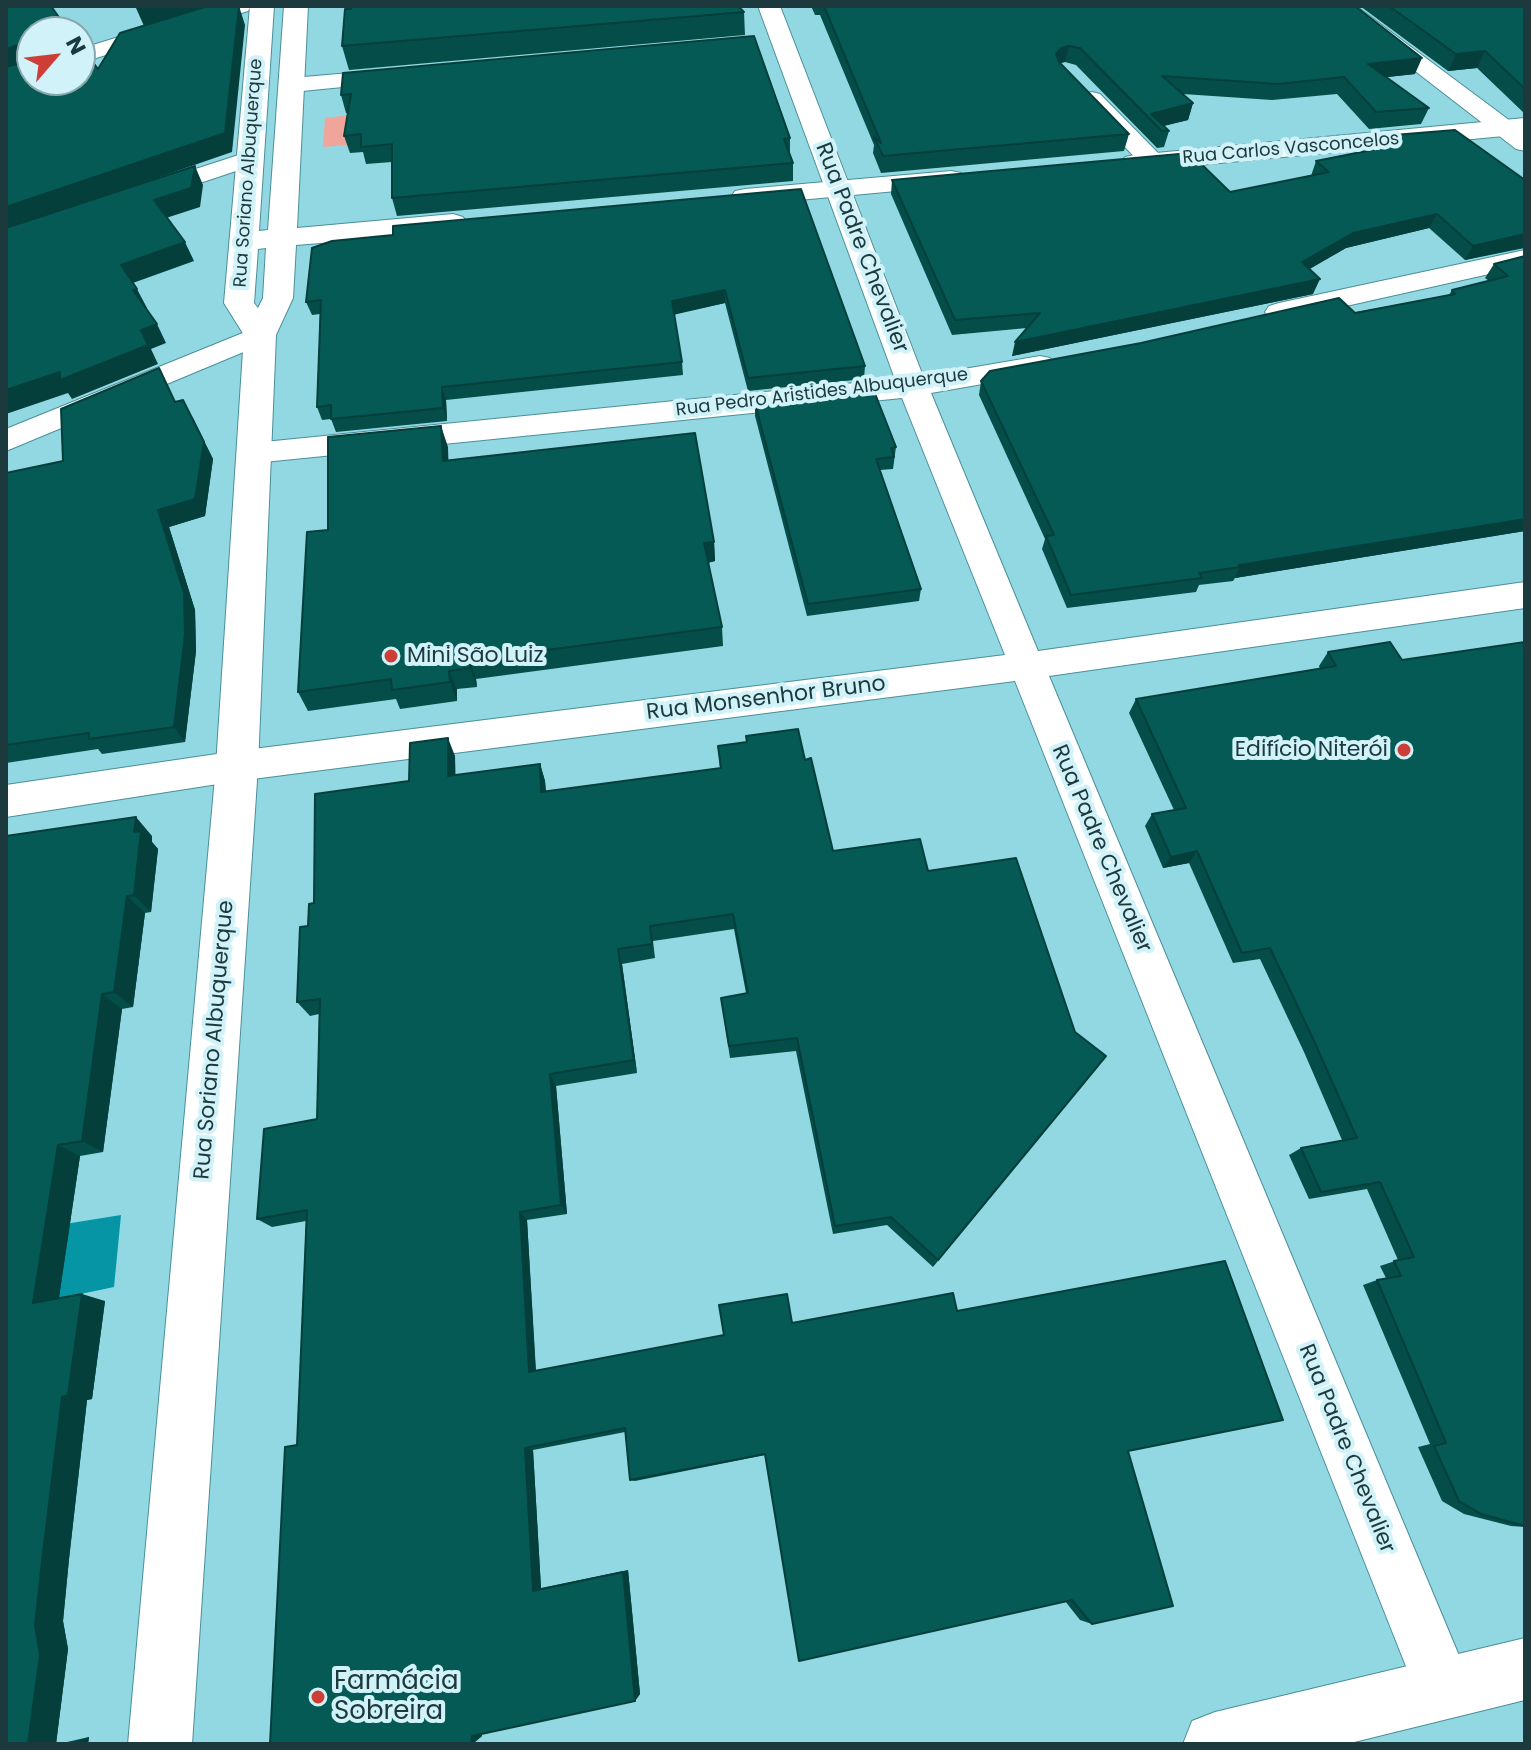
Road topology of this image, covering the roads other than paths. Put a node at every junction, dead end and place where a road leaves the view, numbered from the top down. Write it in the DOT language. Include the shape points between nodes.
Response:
graph roads {
  1 [pos="240,6"];
  2 [pos="262,6"];
  3 [pos="296,6"];
  4 [pos="1342,6"];
  5 [pos="773,30"];
  6 [pos="96,51"];
  7 [pos="423,73"];
  8 [pos="1074,81"];
  9 [pos="292,85"];
  10 [pos="1519,133"];
  11 [pos="251,158"];
  12 [pos="1153,162"];
  13 [pos="1106,166"];
  14 [pos="981,177"];
  15 [pos="839,189"];
  16 [pos="124,200"];
  17 [pos="713,200"];
  18 [pos="476,221"];
  19 [pos="283,238"];
  20 [pos="244,241"];
  21 [pos="1525,258"];
  22 [pos="1259,317"];
  23 [pos="260,335"];
  24 [pos="1064,360"];
  25 [pos="913,387"];
  26 [pos="6,441"];
  27 [pos="254,453"];
  28 [pos="1525,595"];
  29 [pos="1026,666"];
  30 [pos="237,766"];
  31 [pos="6,801"];
  32 [pos="1525,1669"];
  33 [pos="1444,1689"];
  34 [pos="160,1744"];
  35 [pos="1215,1744"];
  1 -- 6 [label="street"];
  2 -- 11 [label="main road, Rua Soriano Albuquerque"];
  3 -- 9 [label="main road, Rua Soriano Albuquerque"];
  4 -- 10 [label="street"];
  5 -- 15 [label="street, Rua Padre Chevalier"];
  7 -- 9 [label="street"];
  8 -- 12 [label="street"];
  9 -- 19 [label="main road, Rua Soriano Albuquerque"];
  10 -- 12 [label="main road, Rua Carlos Vasconcelos"];
  11 -- 16 [label="street"];
  11 -- 20 [label="main road, Rua Soriano Albuquerque"];
  12 -- 13 [label="main road, Rua Carlos Vasconcelos"];
  14 -- 15 [label="main road"];
  15 -- 17 [label="main road"];
  15 -- 25 [label="street, Rua Padre Chevalier"];
  18 -- 19 [label="main road"];
  19 -- 20 [label="main road"];
  19 -- 23 [label="main road, Rua Soriano Albuquerque" via="278,298"];
  20 -- 23 [label="main road, Rua Soriano Albuquerque" via="239,303"];
  21 -- 22 [label="street"];
  23 -- 26 [label="street"];
  23 -- 27 [label="main road, Rua Soriano Albuquerque"];
  24 -- 25 [label="street, Rua Pedro Aristides Albuquerque"];
  25 -- 27 [label="street, Rua Pedro Aristides Albuquerque"];
  25 -- 29 [label="street, Rua Padre Chevalier"];
  27 -- 30 [label="main road, Rua Soriano Albuquerque"];
  28 -- 29 [label="street, Rua Monsenhor Bruno"];
  29 -- 30 [label="street, Rua Monsenhor Bruno"];
  29 -- 33 [label="street, Rua Padre Chevalier"];
  30 -- 31 [label="street, Rua Monsenhor Bruno"];
  30 -- 34 [label="main road, Rua Soriano Albuquerque"];
  32 -- 33 [label="main road"];
  33 -- 35 [label="main road"];
}
